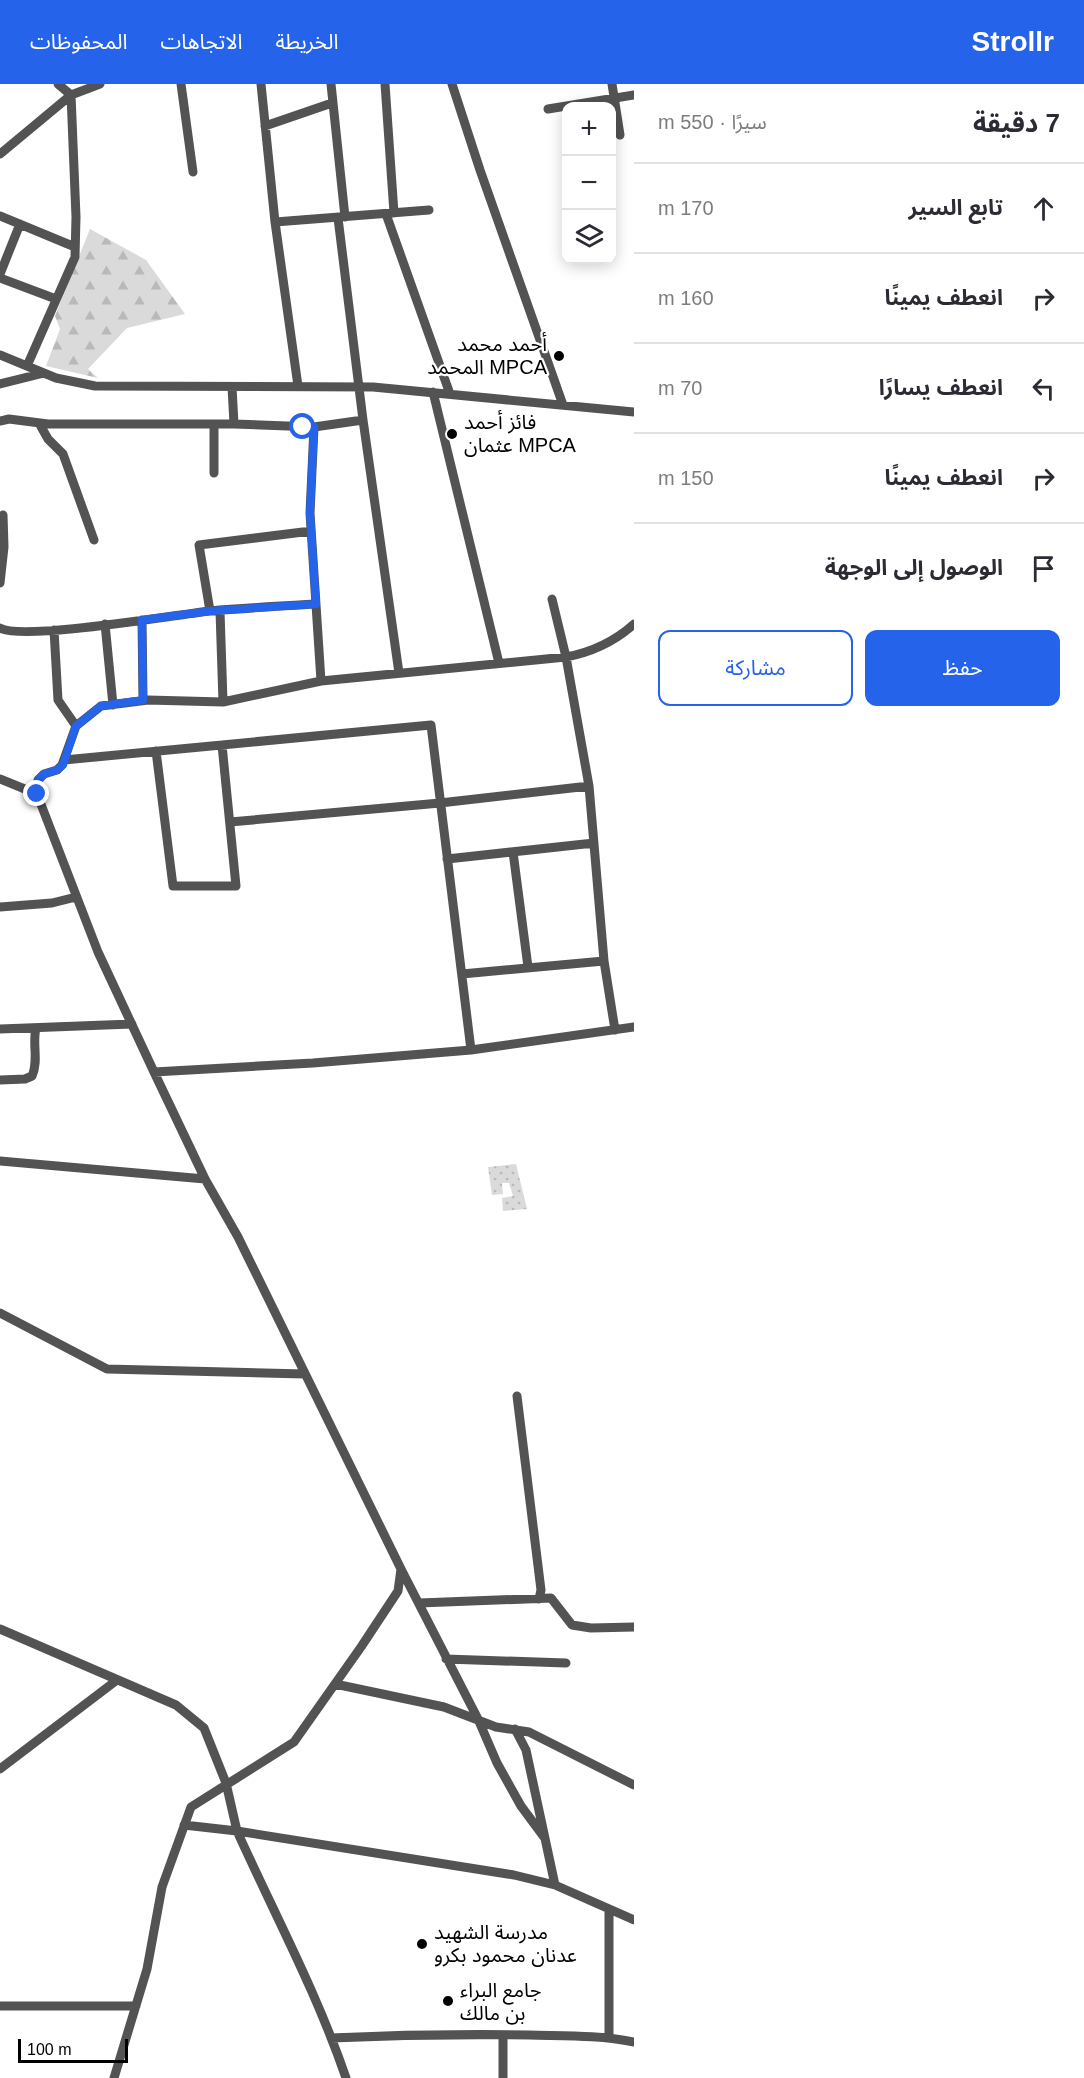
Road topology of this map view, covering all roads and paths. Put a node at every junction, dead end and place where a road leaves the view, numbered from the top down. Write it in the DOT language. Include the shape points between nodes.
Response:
graph roads {
  1 [pos="57,84"];
  2 [pos="100,84"];
  3 [pos="181,84"];
  4 [pos="261,84"];
  5 [pos="331,84"];
  6 [pos="385,84"];
  7 [pos="452,84"];
  8 [pos="612,84"];
  9 [pos="71,95"];
  10 [pos="634,95"];
  11 [pos="614,99"];
  12 [pos="332,103"];
  13 [pos="548,109"];
  14 [pos="265,126"];
  15 [pos="620,135"];
  16 [pos="0,154"];
  17 [pos="193,172"];
  18 [pos="429,210"];
  19 [pos="390,213"];
  20 [pos="0,216"];
  21 [pos="341,217"];
  22 [pos="275,222"];
  23 [pos="20,224"];
  24 [pos="75,247"];
  25 [pos="0,276"];
  26 [pos="56,299"];
  27 [pos="0,355"];
  28 [pos="27,366"];
  29 [pos="44,373"];
  30 [pos="0,384"];
  31 [pos="298,386"];
  32 [pos="360,386"];
  33 [pos="232,387"];
  34 [pos="433,392"];
  35 [pos="450,394"];
  36 [pos="563,405"];
  37 [pos="634,412"];
  38 [pos="363,420"];
  39 [pos="0,421"];
  40 [pos="39,423"];
  41 [pos="214,424"];
  42 [pos="234,424"];
  43 [pos="314,427"];
  44 [pos="214,473"];
  45 [pos="3,515"];
  46 [pos="311,531"];
  47 [pos="94,540"];
  48 [pos="0,584"];
  49 [pos="552,599"];
  50 [pos="316,604"];
  51 [pos="215,611"];
  52 [pos="142,620"];
  53 [pos="105,624"];
  54 [pos="634,624"];
  55 [pos="0,628"];
  56 [pos="54,630"];
  57 [pos="566,657"];
  58 [pos="499,663"];
  59 [pos="399,673"];
  60 [pos="321,681"];
  61 [pos="143,700"];
  62 [pos="222,702"];
  63 [pos="113,705"];
  64 [pos="76,726"];
  65 [pos="222,745"];
  66 [pos="156,751"];
  67 [pos="64,760"];
  68 [pos="0,779"];
  69 [pos="589,786"];
  70 [pos="37,794"];
  71 [pos="440,803"];
  72 [pos="230,822"];
  73 [pos="594,843"];
  74 [pos="513,852"];
  75 [pos="447,859"];
  76 [pos="76,897"];
  77 [pos="0,907"];
  78 [pos="604,961"];
  79 [pos="528,967"];
  80 [pos="462,974"];
  81 [pos="132,1024"];
  82 [pos="634,1027"];
  83 [pos="36,1028"];
  84 [pos="0,1029"];
  85 [pos="615,1030"];
  86 [pos="471,1050"];
  87 [pos="154,1072"];
  88 [pos="0,1080"];
  89 [pos="0,1161"];
  90 [pos="205,1179"];
  91 [pos="0,1313"];
  92 [pos="305,1374"];
  93 [pos="517,1396"];
  94 [pos="400,1569"];
  95 [pos="539,1599"];
  96 [pos="419,1603"];
  97 [pos="634,1628"];
  98 [pos="0,1629"];
  99 [pos="446,1659"];
  100 [pos="566,1664"];
  101 [pos="117,1680"];
  102 [pos="334,1684"];
  103 [pos="478,1719"];
  104 [pos="515,1729"];
  105 [pos="0,1769"];
  106 [pos="226,1784"];
  107 [pos="634,1785"];
  108 [pos="184,1825"];
  109 [pos="237,1832"];
  110 [pos="544,1837"];
  111 [pos="555,1885"];
  112 [pos="609,1909"];
  113 [pos="634,1920"];
  114 [pos="0,2006"];
  115 [pos="136,2006"];
  116 [pos="503,2035"];
  117 [pos="609,2037"];
  118 [pos="331,2038"];
  119 [pos="634,2042"];
  120 [pos="114,2078"];
  121 [pos="346,2078"];
  122 [pos="502,2078"];
  1 -- 9 [label="street"];
  2 -- 9 [label="street"];
  3 -- 17 [label="street"];
  4 -- 14 [label="street"];
  5 -- 12 [label="street"];
  6 -- 19 [label="street"];
  7 -- 36 [label="street"];
  8 -- 11 [label="street"];
  9 -- 16 [label="street"];
  9 -- 24 [label="street"];
  10 -- 11 [label="street"];
  11 -- 13 [label="street"];
  11 -- 15 [label="street"];
  12 -- 14 [label="street"];
  12 -- 21 [label="street"];
  14 -- 22 [label="street"];
  18 -- 19 [label="street"];
  19 -- 21 [label="street"];
  19 -- 35 [label="street"];
  20 -- 23 [label="street"];
  21 -- 22 [label="street"];
  21 -- 32 [label="street"];
  22 -- 31 [label="street"];
  23 -- 24 [label="street"];
  23 -- 25 [label="street"];
  24 -- 26 [label="street" via="75,257"];
  25 -- 26 [label="street"];
  26 -- 28 [label="street"];
  27 -- 28 [label="street"];
  28 -- 29 [label="street"];
  29 -- 30 [label="street"];
  29 -- 33 [label="street" via="94,386"];
  31 -- 32 [label="street"];
  31 -- 33 [label="street"];
  32 -- 34 [label="street"];
  32 -- 38 [label="street"];
  33 -- 42 [label="street"];
  34 -- 35 [label="street"];
  34 -- 58 [label="street"];
  35 -- 36 [label="street"];
  36 -- 37 [label="street"];
  38 -- 43 [label="street"];
  38 -- 59 [label="street"];
  39 -- 40 [label="street"];
  40 -- 41 [label="street"];
  40 -- 47 [label="street" via="63,454"];
  41 -- 42 [label="street"];
  41 -- 44 [label="street"];
  42 -- 43 [label="street"];
  43 -- 46 [label="street"];
  45 -- 48 [label="street"];
  46 -- 50 [label="street"];
  46 -- 51 [label="street" via="199,545"];
  49 -- 57 [label="street"];
  50 -- 51 [label="street"];
  50 -- 60 [label="street"];
  51 -- 52 [label="street"];
  51 -- 62 [label="street"];
  52 -- 53 [label="street"];
  52 -- 61 [label="street"];
  53 -- 56 [label="street"];
  53 -- 63 [label="street"];
  54 -- 57 [label="street" via="607,643"];
  55 -- 56 [label="street" via="12,632"];
  56 -- 64 [label="street" via="58,700"];
  57 -- 58 [label="street"];
  57 -- 69 [label="street"];
  58 -- 59 [label="street"];
  59 -- 60 [label="street"];
  60 -- 62 [label="street"];
  61 -- 62 [label="street"];
  61 -- 63 [label="street"];
  63 -- 64 [label="street" via="101,706"];
  64 -- 67 [label="street"];
  65 -- 66 [label="street"];
  65 -- 71 [label="street" via="431,725"];
  65 -- 72 [label="street"];
  66 -- 67 [label="street"];
  66 -- 72 [label="street" via="173,886 236,886"];
  67 -- 70 [label="street" via="57,770 38,780"];
  68 -- 70 [label="street"];
  69 -- 71 [label="street"];
  69 -- 73 [label="street"];
  70 -- 76 [label="street"];
  71 -- 72 [label="street"];
  71 -- 75 [label="street"];
  73 -- 74 [label="street"];
  73 -- 78 [label="street"];
  74 -- 75 [label="street"];
  74 -- 79 [label="street"];
  75 -- 80 [label="street"];
  76 -- 77 [label="street"];
  76 -- 81 [label="street"];
  78 -- 79 [label="street"];
  78 -- 85 [label="street"];
  79 -- 80 [label="street"];
  80 -- 86 [label="street"];
  81 -- 83 [label="street"];
  81 -- 87 [label="street"];
  82 -- 85 [label="street"];
  83 -- 84 [label="street"];
  83 -- 88 [label="street" via="32,1076"];
  85 -- 86 [label="street"];
  86 -- 87 [label="street"];
  87 -- 90 [label="street"];
  89 -- 90 [label="street"];
  90 -- 92 [label="street"];
  91 -- 92 [label="street" via="107,1369"];
  92 -- 94 [label="street"];
  93 -- 95 [label="street"];
  94 -- 96 [label="street"];
  94 -- 102 [label="street" via="398,1591"];
  95 -- 96 [label="street"];
  95 -- 97 [label="street" via="551,1598 572,1625"];
  96 -- 99 [label="street"];
  98 -- 101 [label="street"];
  99 -- 100 [label="street"];
  99 -- 103 [label="street"];
  101 -- 105 [label="street"];
  101 -- 106 [label="street" via="176,1705 204,1728"];
  102 -- 103 [label="street" via="444,1707"];
  102 -- 106 [label="street" via="294,1742"];
  103 -- 104 [label="street" via="496,1727"];
  103 -- 110 [label="street" via="521,1806"];
  104 -- 107 [label="street" via="529,1732"];
  104 -- 110 [label="street" via="526,1750"];
  106 -- 108 [label="street" via="191,1807"];
  106 -- 109 [label="street"];
  108 -- 109 [label="street"];
  108 -- 115 [label="street" via="162,1887"];
  109 -- 111 [label="street" via="514,1875"];
  109 -- 118 [label="street"];
  110 -- 111 [label="street"];
  111 -- 112 [label="street"];
  112 -- 113 [label="street"];
  112 -- 117 [label="street"];
  114 -- 115 [label="street"];
  115 -- 120 [label="street"];
  116 -- 117 [label="street"];
  116 -- 118 [label="street"];
  116 -- 122 [label="street"];
  117 -- 119 [label="street"];
  118 -- 121 [label="street"];
}
